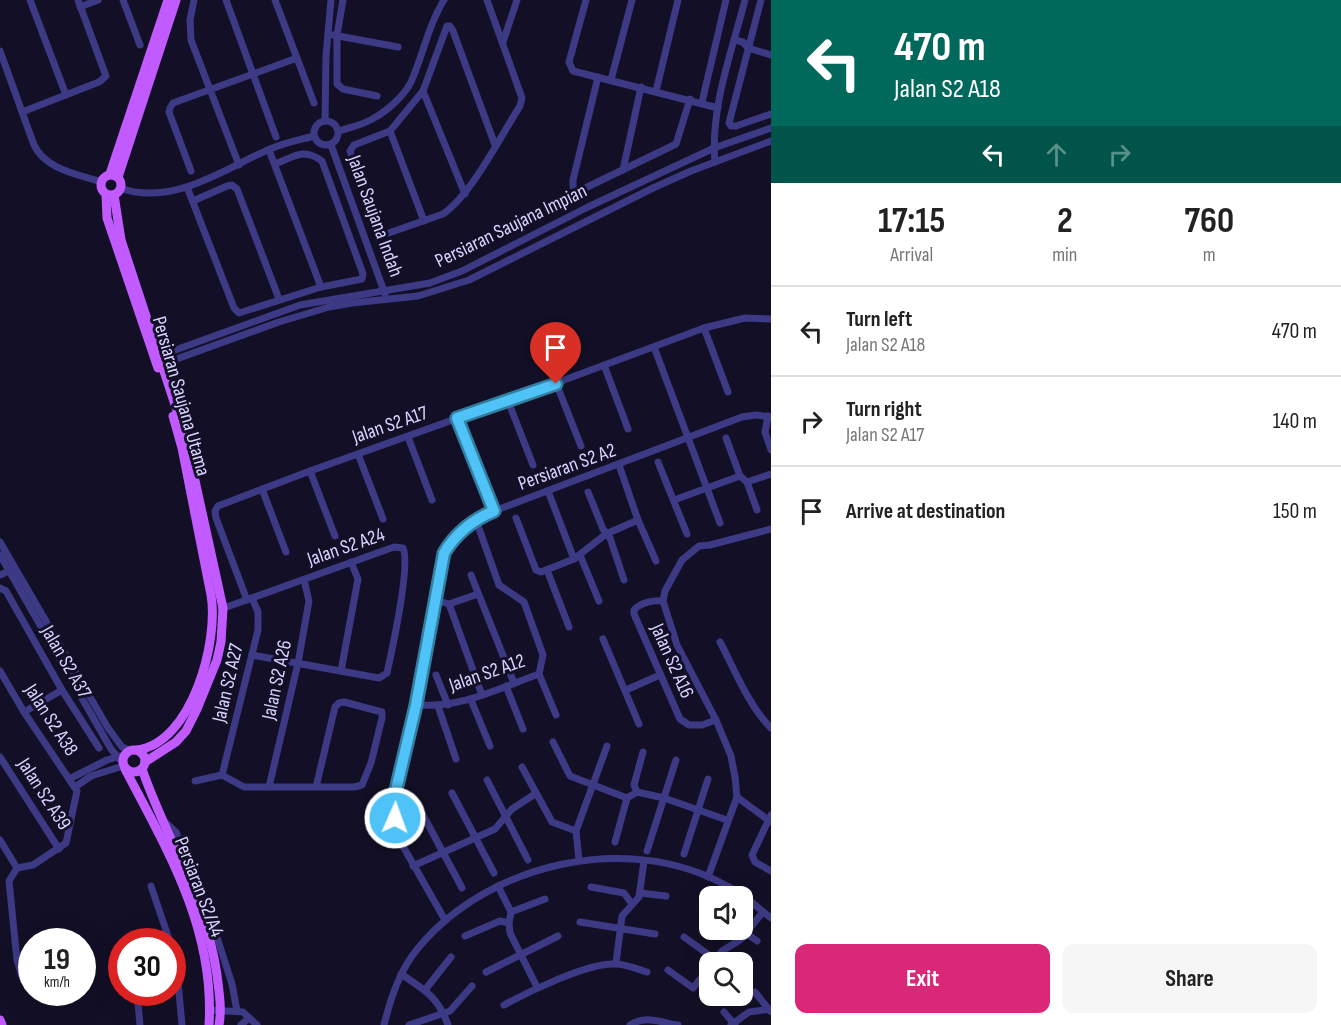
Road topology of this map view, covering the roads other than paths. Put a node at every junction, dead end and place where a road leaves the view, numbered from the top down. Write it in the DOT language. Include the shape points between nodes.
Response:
graph roads {
  1 [pos="30,0"];
  2 [pos="98,0"];
  3 [pos="123,0"];
  4 [pos="168,0"];
  5 [pos="176,0"];
  6 [pos="194,0"];
  7 [pos="226,0"];
  8 [pos="275,0"];
  9 [pos="332,0"];
  10 [pos="343,0"];
  11 [pos="444,0"];
  12 [pos="487,0"];
  13 [pos="517,0"];
  14 [pos="586,0"];
  15 [pos="632,0"];
  16 [pos="678,0"];
  17 [pos="726,0"];
  18 [pos="745,0"];
  19 [pos="760,0"];
  20 [pos="79,4"];
  21 [pos="327,35"];
  22 [pos="337,36"];
  23 [pos="735,40"];
  24 [pos="503,42"];
  25 [pos="140,45"];
  26 [pos="398,47"];
  27 [pos="748,48"];
  28 [pos="733,49"];
  29 [pos="0,51"];
  30 [pos="771,55"];
  31 [pos="297,58"];
  32 [pos="254,74"];
  33 [pos="598,77"];
  34 [pos="611,80"];
  35 [pos="410,85"];
  36 [pos="640,87"];
  37 [pos="210,89"];
  38 [pos="423,91"];
  39 [pos="656,91"];
  40 [pos="66,95"];
  41 [pos="377,96"];
  42 [pos="690,99"];
  43 [pos="702,102"];
  44 [pos="314,104"];
  45 [pos="718,105"];
  46 [pos="22,112"];
  47 [pos="771,114"];
  48 [pos="325,121"];
  49 [pos="771,128"];
  50 [pos="339,131"];
  51 [pos="390,131"];
  52 [pos="314,136"];
  53 [pos="276,137"];
  54 [pos="771,141"];
  55 [pos="331,145"];
  56 [pos="495,145"];
  57 [pos="714,148"];
  58 [pos="269,150"];
  59 [pos="715,162"];
  60 [pos="275,164"];
  61 [pos="239,165"];
  62 [pos="623,170"];
  63 [pos="192,171"];
  64 [pos="114,176"];
  65 [pos="101,182"];
  66 [pos="187,187"];
  67 [pos="113,192"];
  68 [pos="465,194"];
  69 [pos="193,201"];
  70 [pos="424,221"];
  71 [pos="321,288"];
  72 [pos="385,295"];
  73 [pos="279,299"];
  74 [pos="771,319"];
  75 [pos="704,328"];
  76 [pos="654,347"];
  77 [pos="158,361"];
  78 [pos="604,365"];
  79 [pos="556,384"];
  80 [pos="728,392"];
  81 [pos="508,401"];
  82 [pos="770,416"];
  83 [pos="457,418"];
  84 [pos="628,429"];
  85 [pos="408,436"];
  86 [pos="689,438"];
  87 [pos="726,438"];
  88 [pos="581,446"];
  89 [pos="771,450"];
  90 [pos="358,454"];
  91 [pos="658,462"];
  92 [pos="532,465"];
  93 [pos="619,465"];
  94 [pos="310,471"];
  95 [pos="771,474"];
  96 [pos="740,476"];
  97 [pos="747,482"];
  98 [pos="262,489"];
  99 [pos="707,489"];
  100 [pos="548,491"];
  101 [pos="588,492"];
  102 [pos="432,500"];
  103 [pos="674,500"];
  104 [pos="757,510"];
  105 [pos="494,511"];
  106 [pos="516,518"];
  107 [pos="383,519"];
  108 [pos="476,520"];
  109 [pos="638,520"];
  110 [pos="720,523"];
  111 [pos="771,529"];
  112 [pos="606,534"];
  113 [pos="687,534"];
  114 [pos="335,536"];
  115 [pos="0,542"];
  116 [pos="286,552"];
  117 [pos="0,556"];
  118 [pos="577,557"];
  119 [pos="656,561"];
  120 [pos="351,562"];
  121 [pos="9,568"];
  122 [pos="547,570"];
  123 [pos="0,574"];
  124 [pos="471,575"];
  125 [pos="304,580"];
  126 [pos="624,580"];
  127 [pos="3,590"];
  128 [pos="478,594"];
  129 [pos="249,599"];
  130 [pos="435,600"];
  131 [pos="599,601"];
  132 [pos="663,601"];
  133 [pos="449,604"];
  134 [pos="218,610"];
  135 [pos="569,627"];
  136 [pos="603,639"];
  137 [pos="720,642"];
  138 [pos="252,655"];
  139 [pos="298,663"];
  140 [pos="0,671"];
  141 [pos="341,671"];
  142 [pos="539,674"];
  143 [pos="436,675"];
  144 [pos="660,675"];
  145 [pos="514,683"];
  146 [pos="506,686"];
  147 [pos="62,690"];
  148 [pos="626,690"];
  149 [pos="482,695"];
  150 [pos="471,700"];
  151 [pos="416,705"];
  152 [pos="447,705"];
  153 [pos="438,706"];
  154 [pos="24,712"];
  155 [pos="555,715"];
  156 [pos="716,720"];
  157 [pos="639,724"];
  158 [pos="771,728"];
  159 [pos="523,729"];
  160 [pos="553,742"];
  161 [pos="490,746"];
  162 [pos="607,746"];
  163 [pos="99,748"];
  164 [pos="111,749"];
  165 [pos="643,752"];
  166 [pos="0,757"];
  167 [pos="125,759"];
  168 [pos="456,759"];
  169 [pos="107,760"];
  170 [pos="676,760"];
  171 [pos="144,766"];
  172 [pos="522,766"];
  173 [pos="222,776"];
  174 [pos="69,778"];
  175 [pos="708,779"];
  176 [pos="487,780"];
  177 [pos="195,781"];
  178 [pos="594,785"];
  179 [pos="75,787"];
  180 [pos="269,787"];
  181 [pos="316,787"];
  182 [pos="637,792"];
  183 [pos="452,793"];
  184 [pos="535,794"];
  185 [pos="737,797"];
  186 [pos="627,798"];
  187 [pos="664,798"];
  188 [pos="699,810"];
  189 [pos="422,813"];
  190 [pos="506,816"];
  191 [pos="770,819"];
  192 [pos="727,820"];
  193 [pos="576,831"];
  194 [pos="477,839"];
  195 [pos="0,840"];
  196 [pos="615,842"];
  197 [pos="59,849"];
  198 [pos="647,851"];
  199 [pos="442,853"];
  200 [pos="684,854"];
  201 [pos="528,860"];
  202 [pos="579,860"];
  203 [pos="644,861"];
  204 [pos="413,866"];
  205 [pos="17,868"];
  206 [pos="771,872"];
  207 [pos="494,873"];
  208 [pos="708,876"];
  209 [pos="151,886"];
  210 [pos="498,886"];
  211 [pos="591,887"];
  212 [pos="462,888"];
  213 [pos="198,892"];
  214 [pos="640,893"];
  215 [pos="666,896"];
  216 [pos="544,899"];
  217 [pos="632,904"];
  218 [pos="511,912"];
  219 [pos="764,912"];
  220 [pos="771,918"];
  221 [pos="445,920"];
  222 [pos="580,922"];
  223 [pos="509,923"];
  224 [pos="753,925"];
  225 [pos="165,928"];
  226 [pos="620,928"];
  227 [pos="655,934"];
  228 [pos="465,936"];
  229 [pos="558,936"];
  230 [pos="684,937"];
  231 [pos="753,939"];
  232 [pos="738,940"];
  233 [pos="757,941"];
  234 [pos="703,952"];
  235 [pos="721,952"];
  236 [pos="520,955"];
  237 [pos="451,957"];
  238 [pos="18,963"];
  239 [pos="616,963"];
  240 [pos="668,970"];
  241 [pos="486,972"];
  242 [pos="647,972"];
  243 [pos="401,974"];
  244 [pos="699,980"];
  245 [pos="472,987"];
  246 [pos="537,987"];
  247 [pos="425,990"];
  248 [pos="755,992"];
  249 [pos="504,1005"];
  250 [pos="138,1006"];
  251 [pos="180,1006"];
  252 [pos="210,1010"];
  253 [pos="221,1011"];
  254 [pos="237,1011"];
  255 [pos="770,1011"];
  256 [pos="724,1012"];
  257 [pos="445,1013"];
  258 [pos="249,1018"];
  259 [pos="0,1020"];
  260 [pos="733,1024"];
  261 [pos="2,1025"];
  262 [pos="140,1025"];
  263 [pos="182,1025"];
  264 [pos="209,1025"];
  265 [pos="219,1025"];
  266 [pos="241,1025"];
  267 [pos="256,1025"];
  268 [pos="384,1025"];
  269 [pos="409,1025"];
  270 [pos="448,1025"];
  271 [pos="630,1025"];
  272 [pos="674,1025"];
  1 -- 40 [label="street"];
  2 -- 20 [label="street"];
  3 -- 25 [label="street"];
  4 -- 64 [label="main road"];
  5 -- 64 [label="main road"];
  6 -- 37 [label="street" via="191,40"];
  7 -- 32 [label="street"];
  8 -- 31 [label="street"];
  9 -- 21 [label="street"];
  10 -- 22 [label="street"];
  11 -- 35 [label="street"];
  12 -- 24 [label="street"];
  13 -- 24 [label="street"];
  14 -- 33 [label="street" via="569,62 573,71"];
  15 -- 34 [label="street"];
  16 -- 39 [label="street"];
  17 -- 43 [label="street"];
  18 -- 23 [label="street"];
  19 -- 27 [label="street"];
  20 -- 40 [label="street" via="106,76"];
  21 -- 22 [label="street"];
  21 -- 48 [label="street"];
  22 -- 26 [label="street"];
  22 -- 41 [label="street" via="337,84 343,89"];
  23 -- 27 [label="street"];
  23 -- 28 [label="street"];
  24 -- 56 [label="street" via="522,98"];
  27 -- 28 [label="street"];
  27 -- 30 [label="street"];
  27 -- 47 [label="street" via="729,123 735,126"];
  28 -- 45 [label="street"];
  29 -- 46 [label="street"];
  31 -- 32 [label="street"];
  31 -- 44 [label="street"];
  32 -- 37 [label="street"];
  32 -- 53 [label="street"];
  33 -- 34 [label="street"];
  33 -- 62 [label="street" via="573,187 578,192"];
  34 -- 36 [label="street"];
  35 -- 38 [label="street"];
  35 -- 50 [label="street" via="375,118"];
  36 -- 39 [label="street"];
  36 -- 62 [label="street"];
  37 -- 61 [label="street"];
  37 -- 63 [label="street" via="173,103 170,108"];
  38 -- 51 [label="street"];
  38 -- 56 [label="street" via="446,27 450,27"];
  38 -- 68 [label="street"];
  39 -- 42 [label="street"];
  40 -- 46 [label="street"];
  42 -- 43 [label="street"];
  42 -- 62 [label="street" via="676,144"];
  43 -- 45 [label="street"];
  45 -- 57 [label="street"];
  46 -- 65 [label="street" via="40,156"];
  48 -- 50 [label="street" via="335,124"];
  48 -- 52 [label="street" via="316,126"];
  49 -- 57 [label="street, Persiaran Saujana Impian"];
  50 -- 55 [label="street"];
  51 -- 70 [label="street"];
  51 -- 70 [label="street" via="354,145 350,151 377,231 383,235"];
  52 -- 55 [label="street" via="321,144"];
  52 -- 58 [label="street"];
  54 -- 59 [label="street, Persiaran Saujana Impian"];
  55 -- 72 [label="street, Jalan Saujana Indah"];
  56 -- 68 [label="street"];
  57 -- 59 [label="street"];
  57 -- 72 [label="street, Persiaran Saujana Impian" via="462,271"];
  58 -- 60 [label="street"];
  58 -- 61 [label="street"];
  59 -- 72 [label="street, Persiaran Saujana Impian" via="603,212 469,280 418,296"];
  60 -- 71 [label="street"];
  60 -- 71 [label="street" via="302,153 322,161 363,274 362,279"];
  61 -- 66 [label="street"];
  64 -- 65 [label="main road" via="104,177"];
  64 -- 67 [label="main road" via="121,182"];
  65 -- 67 [label="main road" via="101,187"];
  66 -- 67 [label="street"];
  66 -- 69 [label="street"];
  67 -- 77 [label="main road, Persiaran Saujana Utama" via="106,218"];
  68 -- 70 [label="street" via="443,214"];
  69 -- 73 [label="street" via="238,313"];
  69 -- 73 [label="street" via="232,184 237,189"];
  71 -- 73 [label="street"];
  72 -- 77 [label="street, Persiaran Saujana Impian" via="300,305"];
  74 -- 75 [label="street, Jalan S2 A17" via="745,318"];
  75 -- 76 [label="street, Jalan S2 A17"];
  75 -- 80 [label="street"];
  76 -- 78 [label="street, Jalan S2 A17"];
  76 -- 86 [label="street"];
  77 -- 134 [label="main road, Persiaran Saujana Utama"];
  78 -- 79 [label="street, Jalan S2 A17"];
  78 -- 84 [label="street"];
  79 -- 81 [label="street, Jalan S2 A17"];
  79 -- 88 [label="street"];
  81 -- 83 [label="street, Jalan S2 A17"];
  81 -- 92 [label="street"];
  82 -- 86 [label="street, Persiaran S2 A2" via="742,417"];
  82 -- 89 [label="street" via="765,432"];
  83 -- 85 [label="street, Jalan S2 A17"];
  83 -- 105 [label="street"];
  85 -- 90 [label="street, Jalan S2 A17"];
  85 -- 102 [label="street"];
  86 -- 93 [label="street, Persiaran S2 A2"];
  86 -- 99 [label="street"];
  87 -- 96 [label="street"];
  90 -- 94 [label="street, Jalan S2 A17"];
  90 -- 107 [label="street"];
  91 -- 103 [label="street"];
  93 -- 100 [label="street, Persiaran S2 A2"];
  93 -- 109 [label="street"];
  94 -- 98 [label="street, Jalan S2 A17"];
  94 -- 114 [label="street"];
  95 -- 97 [label="street"];
  96 -- 97 [label="street"];
  96 -- 99 [label="street"];
  97 -- 104 [label="street"];
  98 -- 116 [label="street"];
  98 -- 129 [label="street, Jalan S2 A17" via="218,506 215,511"];
  99 -- 103 [label="street"];
  99 -- 110 [label="street"];
  100 -- 105 [label="street, Persiaran S2 A2"];
  100 -- 118 [label="street"];
  101 -- 112 [label="street"];
  103 -- 113 [label="street"];
  105 -- 108 [label="street, Persiaran S2 A2"];
  106 -- 122 [label="street" via="536,570"];
  108 -- 130 [label="street, Persiaran S2 A2" via="453,539 444,553"];
  108 -- 142 [label="street, Jalan S2 A12" via="500,585 524,603 543,656"];
  109 -- 112 [label="street"];
  109 -- 119 [label="street"];
  111 -- 132 [label="street" via="699,546 682,560"];
  112 -- 118 [label="street"];
  112 -- 126 [label="street"];
  115 -- 121 [label="street"];
  117 -- 121 [label="street"];
  118 -- 122 [label="street"];
  118 -- 131 [label="street"];
  120 -- 125 [label="street, Jalan S2 A24"];
  120 -- 141 [label="street" via="358,579"];
  120 -- 141 [label="street, Jalan S2 A24" via="394,547 403,548 406,558 387,673 379,678"];
  121 -- 123 [label="street"];
  121 -- 164 [label="street"];
  121 -- 167 [label="street" via="122,747"];
  122 -- 135 [label="street"];
  124 -- 128 [label="street"];
  125 -- 129 [label="street, Jalan S2 A24"];
  125 -- 139 [label="street, Jalan S2 A26" via="309,601"];
  127 -- 147 [label="street, Jalan S2 A37"];
  128 -- 133 [label="street"];
  128 -- 145 [label="street"];
  129 -- 134 [label="street, Jalan S2 A24"];
  129 -- 138 [label="street, Jalan S2 A27" via="259,619"];
  130 -- 133 [label="street"];
  130 -- 151 [label="street, Persiaran S2 A2"];
  132 -- 144 [label="street, Jalan S2 A16" via="654,600 634,610"];
  132 -- 156 [label="street" via="677,645"];
  133 -- 149 [label="street"];
  134 -- 167 [label="main road" via="207,656 180,723 154,746"];
  134 -- 171 [label="main road" via="217,660 197,709 176,742"];
  136 -- 148 [label="street"];
  137 -- 158 [label="street"];
  138 -- 139 [label="street"];
  138 -- 173 [label="street, Jalan S2 A27"];
  139 -- 141 [label="street"];
  139 -- 180 [label="street, Jalan S2 A26"];
  140 -- 154 [label="street, Jalan S2 A38"];
  142 -- 145 [label="street, Jalan S2 A12"];
  142 -- 155 [label="street"];
  143 -- 152 [label="street"];
  144 -- 148 [label="street"];
  144 -- 156 [label="street, Jalan S2 A16" via="680,719 689,725"];
  145 -- 146 [label="street, Jalan S2 A12"];
  146 -- 149 [label="street, Jalan S2 A12"];
  146 -- 159 [label="street"];
  147 -- 154 [label="street"];
  147 -- 163 [label="street, Jalan S2 A37"];
  148 -- 157 [label="street"];
  149 -- 150 [label="street, Jalan S2 A12"];
  150 -- 152 [label="street, Jalan S2 A12"];
  150 -- 161 [label="street"];
  151 -- 153 [label="street, Jalan S2 A12"];
  151 -- 204 [label="street, Persiaran S2 A2" via="396,790 395,818 400,841"];
  152 -- 153 [label="street, Jalan S2 A12"];
  153 -- 168 [label="street"];
  154 -- 174 [label="street, Jalan S2 A38"];
  156 -- 185 [label="street" via="731,756"];
  160 -- 178 [label="street" via="568,774"];
  162 -- 178 [label="street"];
  164 -- 167 [label="street"];
  164 -- 169 [label="street"];
  165 -- 182 [label="street" via="634,784"];
  166 -- 197 [label="street, Jalan S2 A39"];
  167 -- 169 [label="street"];
  167 -- 171 [label="main road" via="135,773"];
  167 -- 171 [label="main road, Persiaran S2/A4" via="143,755"];
  167 -- 179 [label="street"];
  167 -- 252 [label="main road, Persiaran S2/A4" via="193,910 206,955"];
  169 -- 174 [label="street"];
  170 -- 187 [label="street"];
  171 -- 213 [label="main road, Persiaran S2/A4" via="164,822"];
  172 -- 184 [label="street"];
  173 -- 177 [label="street"];
  173 -- 180 [label="street" via="244,786"];
  174 -- 179 [label="street, Jalan S2 A38"];
  175 -- 188 [label="street"];
  176 -- 190 [label="street"];
  178 -- 186 [label="street"];
  178 -- 193 [label="street"];
  179 -- 197 [label="street" via="77,796 68,838"];
  180 -- 181 [label="street"];
  181 -- 181 [label="street" via="362,785 382,712 344,702 335,707"];
  182 -- 186 [label="street"];
  182 -- 187 [label="street"];
  183 -- 194 [label="street"];
  184 -- 190 [label="street"];
  184 -- 193 [label="street" via="552,822"];
  185 -- 191 [label="street"];
  185 -- 192 [label="street"];
  186 -- 196 [label="street"];
  187 -- 188 [label="street"];
  187 -- 198 [label="street"];
  188 -- 192 [label="street"];
  188 -- 200 [label="street"];
  189 -- 199 [label="street"];
  190 -- 194 [label="street" via="495,829"];
  190 -- 201 [label="street"];
  191 -- 206 [label="street" via="752,858"];
  192 -- 208 [label="street"];
  193 -- 202 [label="street"];
  194 -- 199 [label="street"];
  194 -- 207 [label="street"];
  195 -- 205 [label="street"];
  197 -- 205 [label="street" via="33,865"];
  199 -- 204 [label="street"];
  199 -- 212 [label="street"];
  202 -- 203 [label="street"];
  202 -- 210 [label="street" via="547,867"];
  203 -- 208 [label="street"];
  203 -- 214 [label="street"];
  204 -- 221 [label="street, Persiaran S2 A2"];
  205 -- 238 [label="street" via="9,881"];
  208 -- 219 [label="street"];
  209 -- 225 [label="street"];
  210 -- 218 [label="street"];
  210 -- 221 [label="street"];
  211 -- 217 [label="street" via="624,893"];
  213 -- 253 [label="main road, Persiaran S2/A4" via="212,943"];
  213 -- 254 [label="street" via="232,984"];
  214 -- 215 [label="street"];
  214 -- 217 [label="street"];
  216 -- 218 [label="street"];
  217 -- 226 [label="street" via="623,913"];
  218 -- 223 [label="street"];
  219 -- 220 [label="street"];
  219 -- 224 [label="street"];
  221 -- 243 [label="street" via="419,947"];
  222 -- 226 [label="street"];
  223 -- 228 [label="street" via="500,921"];
  223 -- 236 [label="street"];
  226 -- 227 [label="street"];
  226 -- 239 [label="street"];
  229 -- 236 [label="street"];
  230 -- 234 [label="street"];
  231 -- 233 [label="street"];
  232 -- 235 [label="street"];
  236 -- 241 [label="street"];
  236 -- 246 [label="street"];
  237 -- 247 [label="street"];
  239 -- 242 [label="street"];
  239 -- 246 [label="street" via="602,964"];
  240 -- 244 [label="street" via="693,987"];
  243 -- 247 [label="street"];
  243 -- 268 [label="street"];
  245 -- 257 [label="street"];
  246 -- 249 [label="street"];
  247 -- 257 [label="street"];
  248 -- 255 [label="street"];
  250 -- 262 [label="street"];
  251 -- 263 [label="street"];
  252 -- 253 [label="street"];
  252 -- 264 [label="main road, Persiaran S2/A4"];
  253 -- 254 [label="street"];
  253 -- 265 [label="main road, Persiaran S2/A4"];
  254 -- 258 [label="street"];
  255 -- 260 [label="street" via="753,1011"];
  256 -- 260 [label="street"];
  257 -- 269 [label="street"];
  257 -- 270 [label="street"];
  258 -- 266 [label="street"];
  258 -- 267 [label="street"];
  259 -- 261 [label="main road"];
  271 -- 272 [label="street" via="645,1018"];
}
